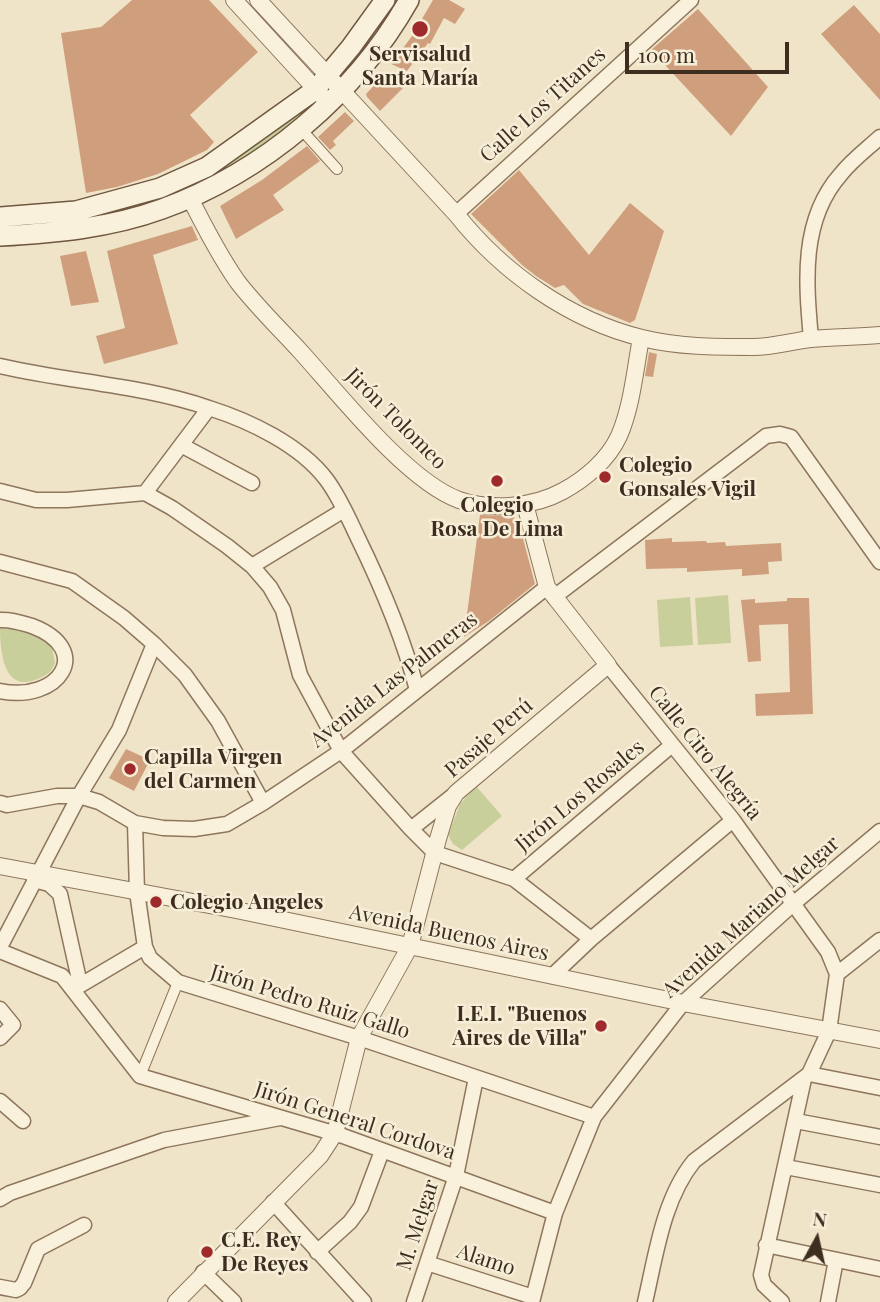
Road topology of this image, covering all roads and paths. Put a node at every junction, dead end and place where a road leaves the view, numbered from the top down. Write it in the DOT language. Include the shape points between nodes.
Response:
graph roads {
  1 [pos="234,0"];
  2 [pos="258,0"];
  3 [pos="385,0"];
  4 [pos="409,0"];
  5 [pos="691,0"];
  6 [pos="329,90"];
  7 [pos="300,128"];
  8 [pos="879,138"];
  9 [pos="337,169"];
  10 [pos="190,198"];
  11 [pos="456,214"];
  12 [pos="0,217"];
  13 [pos="0,236"];
  14 [pos="880,335"];
  15 [pos="641,338"];
  16 [pos="811,339"];
  17 [pos="0,366"];
  18 [pos="209,408"];
  19 [pos="181,444"];
  20 [pos="252,483"];
  21 [pos="0,491"];
  22 [pos="145,493"];
  23 [pos="526,505"];
  24 [pos="344,510"];
  25 [pos="0,562"];
  26 [pos="880,562"];
  27 [pos="252,566"];
  28 [pos="551,592"];
  29 [pos="0,620"];
  30 [pos="154,644"];
  31 [pos="608,665"];
  32 [pos="417,690"];
  33 [pos="0,691"];
  34 [pos="672,745"];
  35 [pos="341,751"];
  36 [pos="456,793"];
  37 [pos="79,796"];
  38 [pos="0,803"];
  39 [pos="263,803"];
  40 [pos="733,820"];
  41 [pos="135,823"];
  42 [pos="411,829"];
  43 [pos="880,831"];
  44 [pos="435,853"];
  45 [pos="0,866"];
  46 [pos="35,877"];
  47 [pos="514,879"];
  48 [pos="138,891"];
  49 [pos="793,904"];
  50 [pos="591,939"];
  51 [pos="880,940"];
  52 [pos="410,946"];
  53 [pos="145,947"];
  54 [pos="0,949"];
  55 [pos="837,974"];
  56 [pos="552,976"];
  57 [pos="178,982"];
  58 [pos="76,987"];
  59 [pos="683,1003"];
  60 [pos="0,1009"];
  61 [pos="4,1031"];
  62 [pos="828,1031"];
  63 [pos="359,1038"];
  64 [pos="877,1038"];
  65 [pos="139,1076"];
  66 [pos="806,1077"];
  67 [pos="476,1078"];
  68 [pos="880,1088"];
  69 [pos="0,1101"];
  70 [pos="282,1117"];
  71 [pos="594,1117"];
  72 [pos="23,1121"];
  73 [pos="796,1121"];
  74 [pos="335,1133"];
  75 [pos="880,1137"];
  76 [pos="382,1151"];
  77 [pos="786,1167"];
  78 [pos="456,1176"];
  79 [pos="880,1185"];
  80 [pos="0,1199"];
  81 [pos="273,1202"];
  82 [pos="555,1213"];
  83 [pos="84,1225"];
  84 [pos="766,1245"];
  85 [pos="317,1252"];
  86 [pos="836,1259"];
  87 [pos="427,1263"];
  88 [pos="880,1269"];
  89 [pos="203,1272"];
  90 [pos="0,1287"];
  91 [pos="533,1300"];
  92 [pos="176,1302"];
  93 [pos="234,1302"];
  94 [pos="364,1302"];
  95 [pos="414,1302"];
  96 [pos="645,1302"];
  97 [pos="782,1302"];
  98 [pos="828,1302"];
  1 -- 6 [label="street"];
  2 -- 6 [label="street"];
  3 -- 6 [label="main road"];
  4 -- 6 [label="main road" via="389,34"];
  5 -- 11 [label="street, Calle Los Titanes"];
  6 -- 7 [label="main road"];
  6 -- 11 [label="street" via="357,106"];
  6 -- 12 [label="main road" via="207,166 160,188 76,211"];
  7 -- 9 [label="street"];
  7 -- 10 [label="main road"];
  8 -- 16 [label="street" via="839,176 814,223 807,265"];
  10 -- 13 [label="main road" via="100,226"];
  10 -- 23 [label="street, Jirón Tolomeo" via="238,282 414,472 460,500"];
  11 -- 15 [label="street" via="511,270 555,301"];
  14 -- 16 [label="street"];
  15 -- 16 [label="street" via="698,346 757,347"];
  15 -- 23 [label="street, Jirón Tolomeo" via="618,438 579,482"];
  17 -- 18 [label="street"];
  18 -- 19 [label="street"];
  18 -- 24 [label="street" via="289,446 326,479"];
  19 -- 20 [label="street"];
  19 -- 22 [label="street"];
  21 -- 22 [label="street" via="36,500"];
  22 -- 27 [label="street"];
  23 -- 28 [label="street, Calle Ciro Alegría"];
  24 -- 27 [label="street"];
  24 -- 32 [label="street" via="374,571"];
  25 -- 30 [label="street" via="72,581"];
  26 -- 28 [label="street, Avenida Las Palmeras" via="791,437 780,433 766,436"];
  27 -- 35 [label="street" via="283,610 300,675"];
  28 -- 31 [label="street, Calle Ciro Alegría"];
  28 -- 32 [label="street, Avenida Las Palmeras"];
  29 -- 33 [label="street" via="51,634 64,660 57,681 45,687 15,694"];
  30 -- 37 [label="street" via="119,730"];
  30 -- 39 [label="street" via="185,675 218,721"];
  31 -- 34 [label="street, Calle Ciro Alegría"];
  31 -- 36 [label="street, Pasaje Perú"];
  32 -- 35 [label="street, Avenida Las Palmeras"];
  34 -- 40 [label="street, Calle Ciro Alegría"];
  34 -- 47 [label="street, Jirón Los Rosales"];
  35 -- 39 [label="street, Avenida Las Palmeras"];
  35 -- 42 [label="street"];
  36 -- 42 [label="street"];
  36 -- 44 [label="street, Pasaje Perú"];
  37 -- 38 [label="street"];
  37 -- 41 [label="street"];
  37 -- 46 [label="street"];
  39 -- 41 [label="street, Avenida Las Palmeras" via="228,824 194,830"];
  40 -- 49 [label="street, Calle Ciro Alegría"];
  40 -- 50 [label="street"];
  41 -- 48 [label="street"];
  42 -- 44 [label="street"];
  43 -- 49 [label="street, Avenida Mariano Melgar"];
  44 -- 47 [label="street"];
  44 -- 52 [label="street, Pasaje Perú"];
  45 -- 46 [label="street, Avenida Buenos Aires"];
  46 -- 48 [label="street, Avenida Buenos Aires"];
  46 -- 54 [label="street"];
  46 -- 58 [label="street" via="60,894"];
  47 -- 50 [label="street"];
  48 -- 52 [label="street, Avenida Buenos Aires"];
  48 -- 53 [label="street"];
  49 -- 55 [label="street, Calle Ciro Alegría" via="828,952"];
  49 -- 59 [label="street, Avenida Mariano Melgar"];
  50 -- 56 [label="street"];
  51 -- 55 [label="street"];
  52 -- 56 [label="street, Avenida Buenos Aires"];
  52 -- 63 [label="street, Pasaje Perú"];
  53 -- 57 [label="street, Jirón Pedro Ruiz Gallo" via="150,958"];
  53 -- 58 [label="street"];
  54 -- 58 [label="street" via="62,976"];
  55 -- 62 [label="street"];
  56 -- 59 [label="street, Avenida Buenos Aires"];
  57 -- 63 [label="street, Jirón Pedro Ruiz Gallo"];
  57 -- 65 [label="street"];
  58 -- 65 [label="street"];
  59 -- 62 [label="street, Avenida Buenos Aires"];
  59 -- 71 [label="street, Avenida Mariano Melgar"];
  60 -- 61 [label="street"];
  62 -- 64 [label="street, Avenida Buenos Aires"];
  62 -- 66 [label="street"];
  63 -- 67 [label="street, Jirón Pedro Ruiz Gallo"];
  63 -- 74 [label="street, Pasaje Perú"];
  65 -- 70 [label="street, Jirón General Cordova"];
  66 -- 68 [label="street"];
  66 -- 73 [label="street"];
  66 -- 96 [label="street" via="694,1161 681,1177"];
  67 -- 71 [label="street, Jirón Pedro Ruiz Gallo"];
  67 -- 78 [label="street, M. Melgar"];
  69 -- 72 [label="street"];
  70 -- 74 [label="street, Jirón General Cordova"];
  70 -- 80 [label="street" via="164,1140"];
  71 -- 82 [label="street, Avenida Mariano Melgar"];
  73 -- 75 [label="street"];
  73 -- 77 [label="street"];
  74 -- 76 [label="street, Jirón General Cordova"];
  74 -- 81 [label="street" via="320,1156"];
  76 -- 78 [label="street, Jirón General Cordova"];
  76 -- 85 [label="street" via="361,1207"];
  77 -- 79 [label="street"];
  77 -- 84 [label="street"];
  78 -- 82 [label="street, Jirón General Cordova"];
  78 -- 87 [label="street, M. Melgar"];
  81 -- 85 [label="street"];
  81 -- 89 [label="street"];
  82 -- 91 [label="street, Avenida Mariano Melgar"];
  83 -- 90 [label="street" via="38,1249 20,1288"];
  84 -- 86 [label="street"];
  84 -- 97 [label="street" via="761,1275 764,1285"];
  85 -- 94 [label="street"];
  86 -- 88 [label="street"];
  86 -- 98 [label="street"];
  87 -- 91 [label="street, Alamo"];
  87 -- 95 [label="street, M. Melgar"];
  89 -- 92 [label="street"];
  89 -- 93 [label="street"];
}
